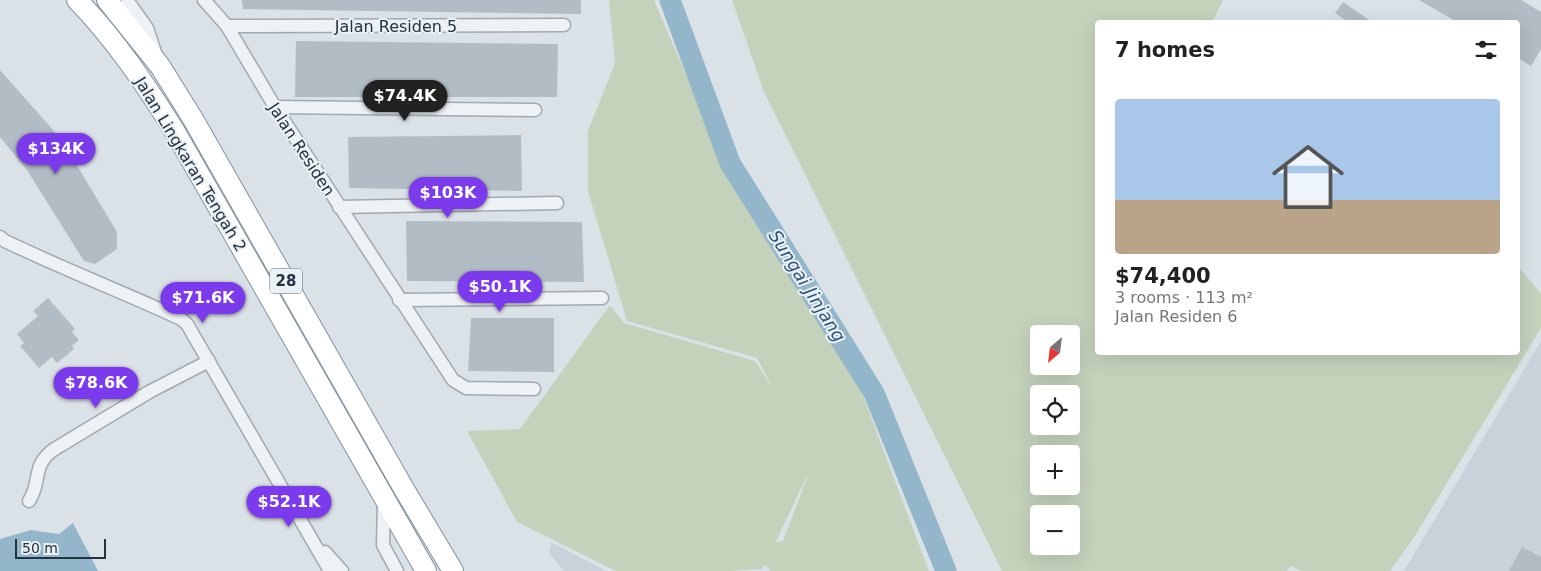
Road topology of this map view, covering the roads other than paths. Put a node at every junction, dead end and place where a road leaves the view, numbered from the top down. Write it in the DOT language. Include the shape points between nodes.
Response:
graph roads {
  1 [pos="77,0"];
  2 [pos="107,0"];
  3 [pos="127,0"];
  4 [pos="204,0"];
  5 [pos="227,26"];
  6 [pos="564,26"];
  7 [pos="160,66"];
  8 [pos="275,108"];
  9 [pos="535,110"];
  10 [pos="557,203"];
  11 [pos="338,207"];
  12 [pos="0,237"];
  13 [pos="602,298"];
  14 [pos="399,300"];
  15 [pos="209,361"];
  16 [pos="534,389"];
  17 [pos="384,499"];
  18 [pos="29,501"];
  19 [pos="307,531"];
  20 [pos="330,571"];
  21 [pos="342,571"];
  22 [pos="397,571"];
  23 [pos="426,571"];
  24 [pos="453,571"];
  1 -- 17 [label="highway, Jalan Lingkaran Tengah 2 / 28" via="123,53 160,108"];
  2 -- 7 [label="highway, Jalan Lingkaran Tengah 2 / 28"];
  3 -- 7 [label="street" via="147,28"];
  4 -- 5 [label="street, Jalan Residen"];
  5 -- 6 [label="street, Jalan Residen 5"];
  5 -- 8 [label="street, Jalan Residen"];
  7 -- 24 [label="highway, Jalan Lingkaran Tengah 2 / 28"];
  8 -- 9 [label="street"];
  8 -- 11 [label="street, Jalan Residen"];
  10 -- 11 [label="street"];
  11 -- 14 [label="street, Jalan Residen"];
  12 -- 15 [label="street" via="181,319 191,329"];
  13 -- 14 [label="street"];
  14 -- 16 [label="street, Jalan Residen" via="460,386"];
  15 -- 18 [label="street" via="149,392 43,457 38,467 35,492"];
  15 -- 19 [label="street"];
  17 -- 22 [label="street" via="383,545"];
  17 -- 23 [label="highway, Jalan Lingkaran Tengah 2 / 28"];
  19 -- 20 [label="street"];
  19 -- 21 [label="street"];
}
